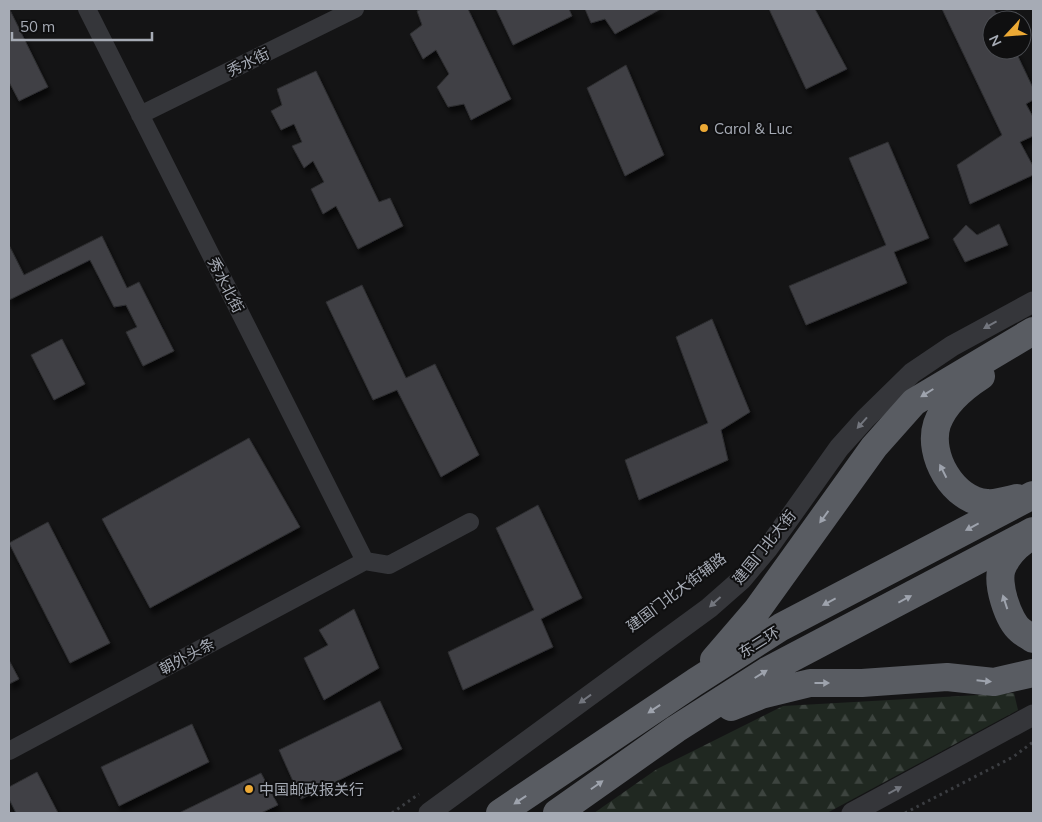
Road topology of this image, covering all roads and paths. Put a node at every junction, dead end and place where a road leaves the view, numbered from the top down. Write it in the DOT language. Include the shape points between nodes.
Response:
graph roads {
  1 [pos="87,9"];
  2 [pos="355,9"];
  3 [pos="140,115"];
  4 [pos="1033,302"];
  5 [pos="1033,331"];
  6 [pos="1033,346"];
  7 [pos="989,363"];
  8 [pos="1032,495"];
  9 [pos="470,522"];
  10 [pos="1033,533"];
  11 [pos="365,561"];
  12 [pos="1033,639"];
  13 [pos="1033,673"];
  14 [pos="695,682"];
  15 [pos="1033,715"];
  16 [pos="676,729"];
  17 [pos="1033,742"];
  18 [pos="9,751"];
  19 [pos="423,791"];
  20 [pos="392,813"];
  21 [pos="429,813"];
  22 [pos="500,813"];
  23 [pos="557,813"];
  24 [pos="852,813"];
  25 [pos="905,813"];
  1 -- 3 [label="street, 秀水北街"];
  2 -- 3 [label="street, 秀水街"];
  3 -- 11 [label="street, 秀水北街"];
  4 -- 21 [label="street, 建国门北大街, one-way" via="952,346 912,373 839,448 768,548 742,579 709,608"];
  5 -- 7 [label="highway"];
  6 -- 7 [label="highway"];
  8 -- 7 [label="highway, one-way" via="986,504 952,485 942,471 935,446 937,424 956,396"];
  7 -- 14 [label="highway, one-way" via="914,402 874,447 757,610"];
  8 -- 14 [label="highway, 东二环, one-way" via="781,627"];
  9 -- 11 [label="street" via="390,565"];
  12 -- 10 [label="highway, one-way" via="1019,630 1009,614 1002,594 1001,569 1016,547"];
  16 -- 10 [label="highway, 东二环, one-way" via="767,671"];
  11 -- 18 [label="street, 朝外头条"];
  16 -- 13 [label="highway, one-way" via="761,695 810,683 947,677 994,682"];
  14 -- 22 [label="highway, 东二环, one-way"];
  24 -- 15 [label="street, one-way"];
  23 -- 16 [label="highway, 东二环, one-way"];
  17 -- 25 [label="path" via="1013,756"];
  19 -- 20 [label="path"];
}
